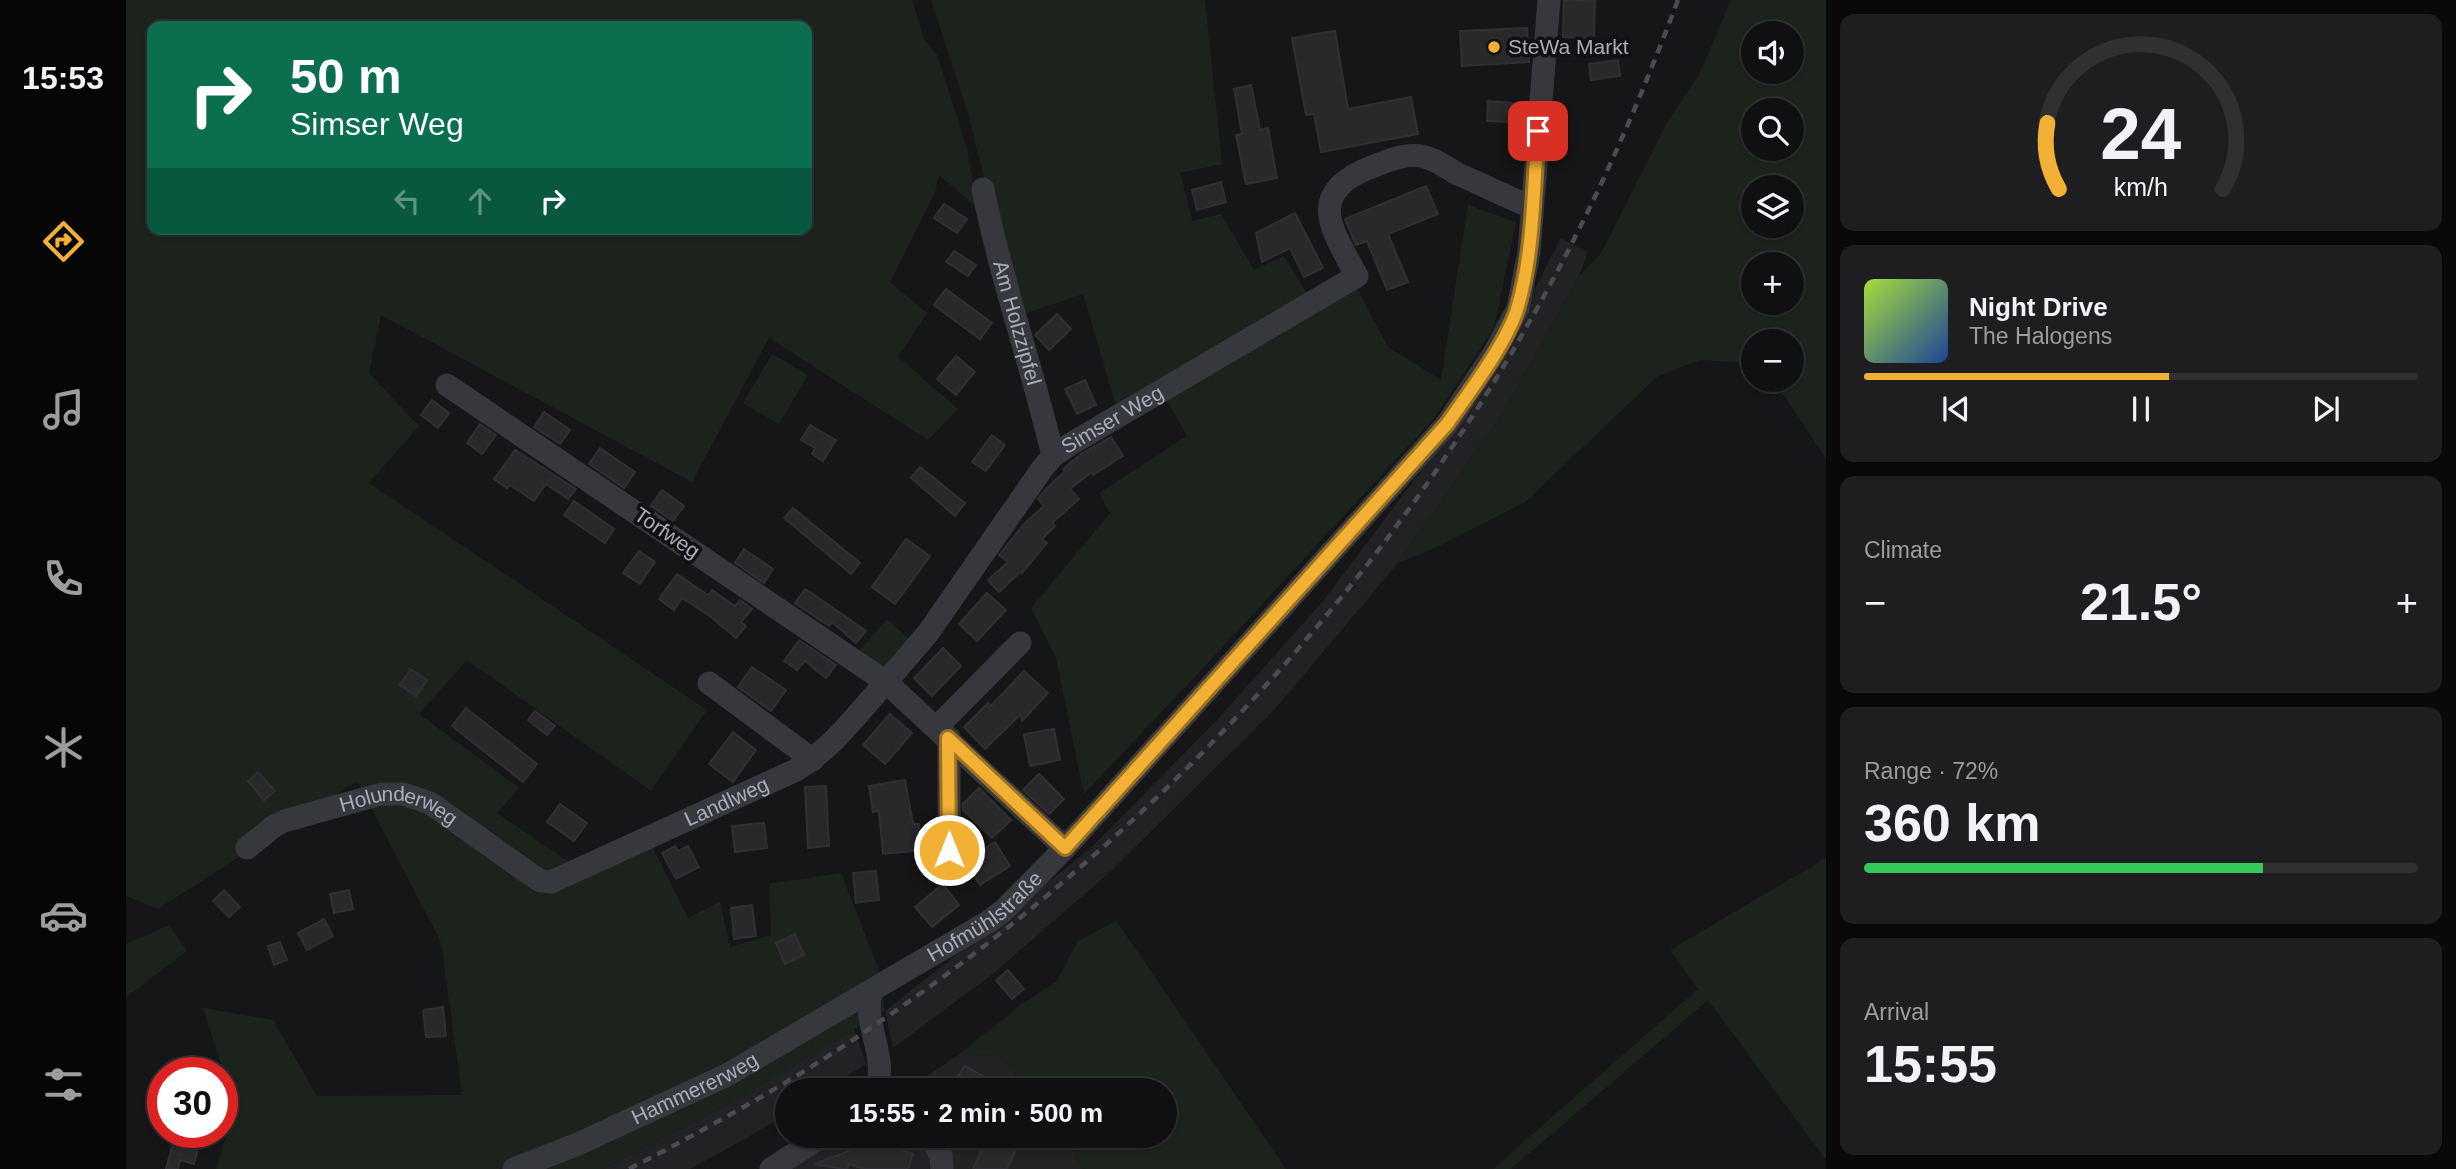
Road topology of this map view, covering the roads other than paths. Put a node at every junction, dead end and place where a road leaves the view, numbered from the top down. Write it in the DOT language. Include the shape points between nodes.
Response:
graph roads {
  1 [pos="1549,0"];
  2 [pos="983,189"];
  3 [pos="1531,207"];
  4 [pos="447,385"];
  5 [pos="1053,456"];
  6 [pos="1020,643"];
  7 [pos="886,682"];
  8 [pos="709,683"];
  9 [pos="943,732"];
  10 [pos="813,760"];
  11 [pos="247,848"];
  12 [pos="1065,848"];
  13 [pos="949,850"];
  14 [pos="541,881"];
  15 [pos="867,993"];
  16 [pos="878,1078"];
  17 [pos="937,1148"];
  18 [pos="800,1160"];
  19 [pos="514,1169"];
  20 [pos="771,1169"];
  21 [pos="942,1169"];
  1 -- 3 [label="street, Hofmühlstraße"];
  2 -- 5 [label="street, Am Holzzipfel" via="995,250 1037,386"];
  3 -- 5 [label="street, Simser Weg" via="1425,157 1402,156 1353,175 1336,188 1329,216 1357,276"];
  3 -- 12 [label="street, Hofmühlstraße" via="1529,252 1518,308 1447,424"];
  4 -- 7 [label="street, Torfweg"];
  5 -- 7 [label="street, Simser Weg" via="928,633"];
  6 -- 9 [label="street"];
  7 -- 9 [label="street"];
  7 -- 10 [label="street, Landlweg"];
  8 -- 10 [label="street"];
  9 -- 12 [label="street"];
  9 -- 13 [label="street"];
  10 -- 14 [label="street, Landlweg" via="563,877"];
  11 -- 14 [label="street, Holunderweg" via="284,821 382,794 403,794 441,810"];
  12 -- 15 [label="street, Hofmühlstraße" via="988,922"];
  15 -- 16 [label="street"];
  15 -- 19 [label="street, Hammererweg" via="727,1075"];
  17 -- 21 [label="street"];
  18 -- 20 [label="street"];
}
